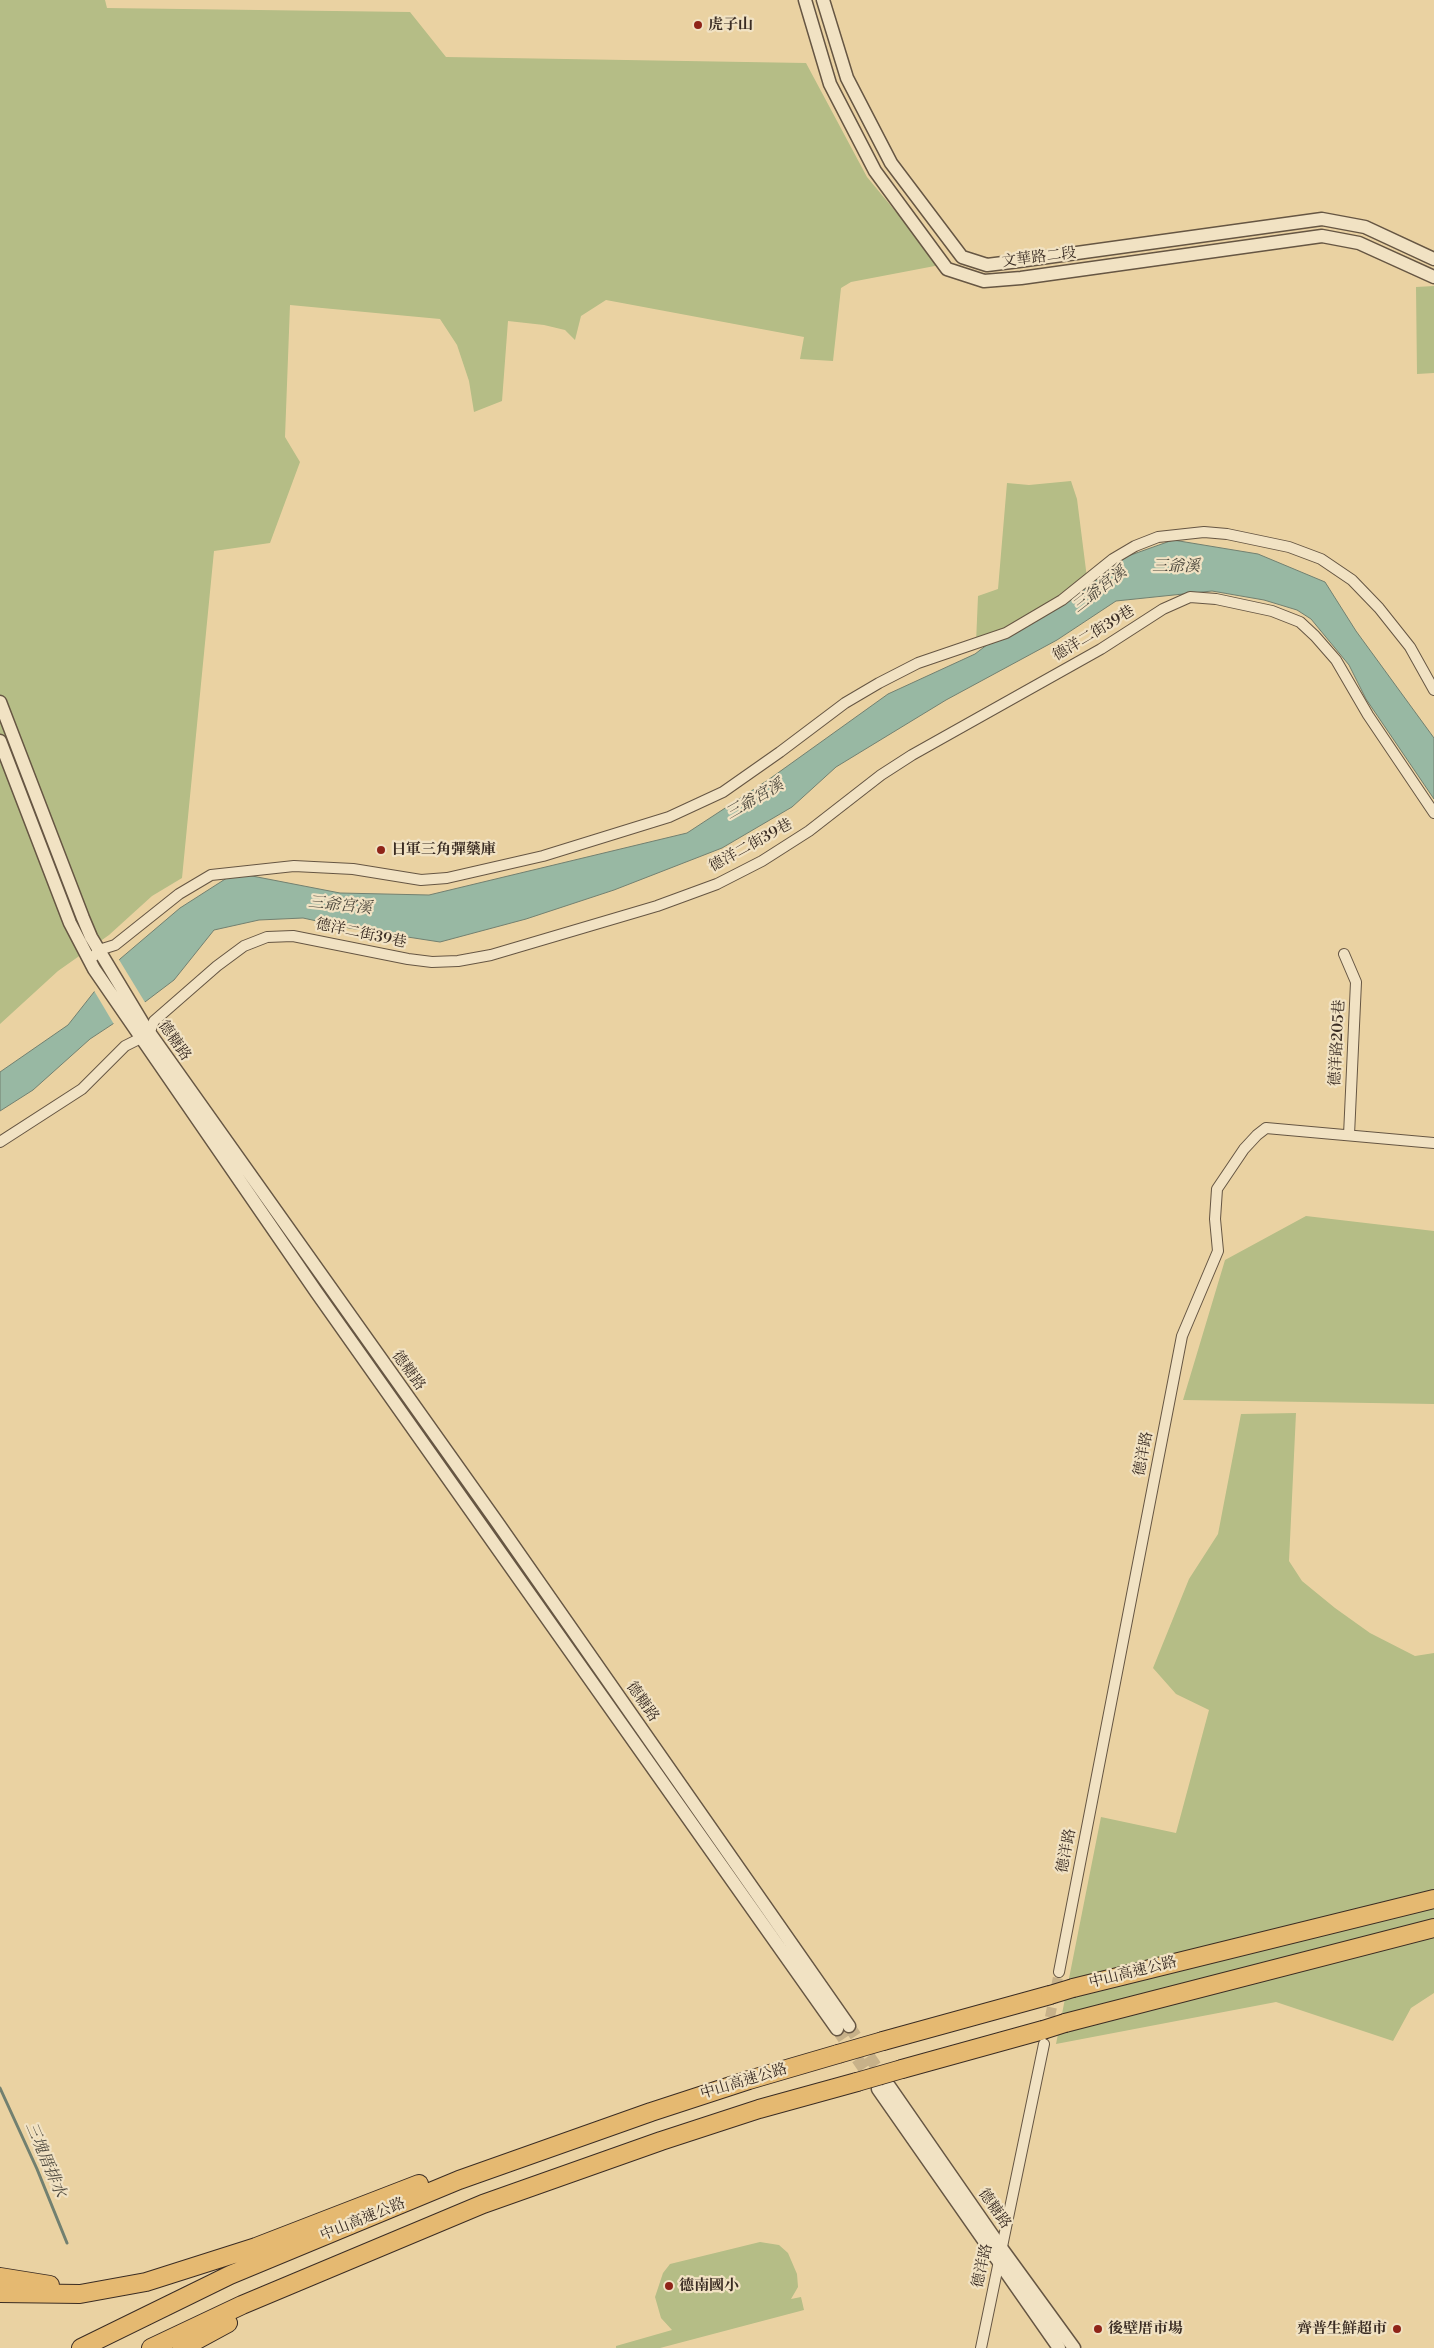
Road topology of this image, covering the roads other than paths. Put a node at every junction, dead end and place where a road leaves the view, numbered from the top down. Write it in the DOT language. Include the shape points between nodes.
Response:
graph roads {
  1 [pos="805,0"];
  2 [pos="823,0"];
  3 [pos="1434,259"];
  4 [pos="1434,277"];
  5 [pos="1434,690"];
  6 [pos="0,702"];
  7 [pos="0,741"];
  8 [pos="1434,812"];
  9 [pos="101,954"];
  10 [pos="1344,954"];
  11 [pos="92,965"];
  12 [pos="142,1032"];
  13 [pos="1348,1135"];
  14 [pos="0,1142"];
  15 [pos="1434,1143"];
  16 [pos="1434,1899"];
  17 [pos="1434,1928"];
  18 [pos="1059,1972"];
  19 [pos="843,2028"];
  20 [pos="1044,2037"];
  21 [pos="479,2172"];
  22 [pos="506,2195"];
  23 [pos="1002,2249"];
  24 [pos="998,2264"];
  25 [pos="0,2277"];
  26 [pos="106,2289"];
  27 [pos="0,2294"];
  28 [pos="81,2348"];
  29 [pos="151,2348"];
  30 [pos="182,2348"];
  31 [pos="981,2348"];
  32 [pos="1059,2348"];
  33 [pos="1074,2348"];
  1 -- 4 [label="street, 文華路二段" via="830,84 871,162 947,269 984,281 1020,278 1322,236 1359,242"];
  2 -- 3 [label="street, 文華路二段" via="847,78 891,163 962,257 987,265 1322,219 1365,227"];
  5 -- 9 [label="street" via="1410,647 1379,608 1352,580 1321,559 1289,547 1227,534 1204,532 1158,537 1117,557 1062,600 1006,634 918,663 879,683 845,703 723,792 669,818 543,856 447,878 421,880 353,869 294,866 211,875 179,894"];
  6 -- 9 [label="street, 德糖路" via="82,918"];
  7 -- 11 [label="street, 德糖路" via="70,923"];
  8 -- 12 [label="street, 德洋二街39巷" via="1368,715 1336,660 1316,636 1300,622 1272,611 1216,599 1190,598 1163,609 1101,649 940,738 881,775 809,831 717,884 624,917 491,955 458,961 408,959 293,936 268,938 244,946 217,966"];
  9 -- 11 [label="street"];
  9 -- 12 [label="street, 德糖路"];
  10 -- 13 [label="street, 德洋路205巷" via="1356,982"];
  11 -- 12 [label="street, 德糖路"];
  12 -- 14 [label="street, 德洋二街39巷" via="82,1089"];
  12 -- 19 [label="street, 德糖路" via="497,1522"];
  13 -- 15 [label="street, 德洋路"];
  13 -- 18 [label="street, 德洋路" via="1266,1128 1256,1134 1217,1189 1218,1251 1182,1336"];
  16 -- 21 [label="highway, 中山高速公路, bridge" via="1073,1988 838,2054 650,2112"];
  17 -- 20 [label="highway, 中山高速公路, bridge" via="1065,2024"];
  20 -- 22 [label="highway, 中山高速公路, bridge" via="902,2069 759,2109"];
  20 -- 23 [label="street, 德洋路"];
  21 -- 26 [label="highway" via="455,2170 180,2273"];
  21 -- 28 [label="highway, 中山高速公路" via="230,2275"];
  22 -- 29 [label="highway, 中山高速公路" via="242,2304"];
  22 -- 30 [label="highway" via="487,2213 246,2314"];
  23 -- 24 [label="street, 德洋路"];
  23 -- 24 [label="street, 德糖路" via="884,2088"];
  23 -- 33 [label="street, 德糖路"];
  24 -- 31 [label="street, 德洋路"];
  24 -- 32 [label="street, 德糖路"];
  25 -- 26 [label="highway"];
  26 -- 27 [label="highway" via="80,2294"];
}
